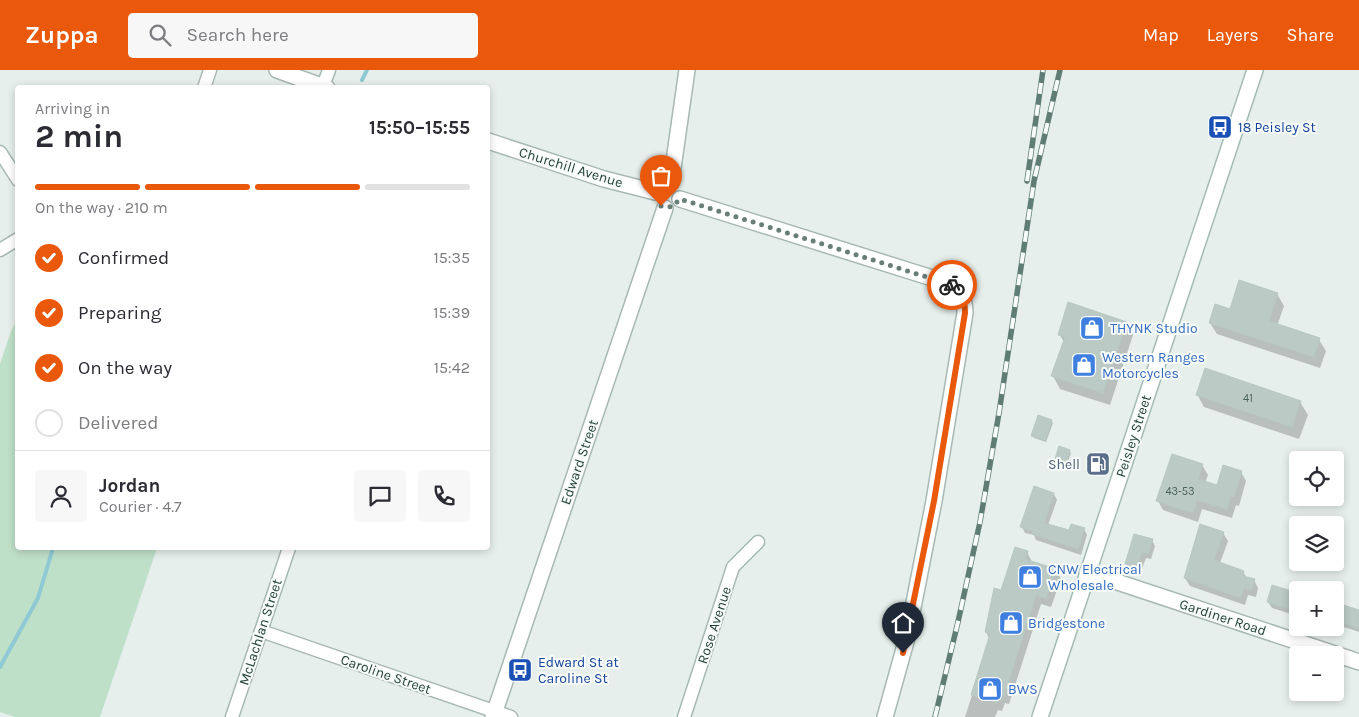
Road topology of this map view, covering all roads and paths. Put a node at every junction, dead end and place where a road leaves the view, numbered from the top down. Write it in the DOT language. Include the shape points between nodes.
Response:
graph roads {
  1 [pos="210,70"];
  2 [pos="277,70"];
  3 [pos="329,70"];
  4 [pos="686,70"];
  5 [pos="1255,70"];
  6 [pos="205,85"];
  7 [pos="319,85"];
  8 [pos="325,85"];
  9 [pos="490,142"];
  10 [pos="0,152"];
  11 [pos="15,175"];
  12 [pos="671,182"];
  13 [pos="655,192"];
  14 [pos="680,199"];
  15 [pos="665,208"];
  16 [pos="15,240"];
  17 [pos="0,250"];
  18 [pos="758,542"];
  19 [pos="288,550"];
  20 [pos="1087,572"];
  21 [pos="261,631"];
  22 [pos="1359,662"];
  23 [pos="494,714"];
  24 [pos="232,717"];
  25 [pos="511,717"];
  26 [pos="684,717"];
  27 [pos="885,717"];
  28 [pos="1040,717"];
  1 -- 6 [label="street"];
  2 -- 7 [label="street"];
  3 -- 8 [label="street"];
  4 -- 12 [label="street"];
  5 -- 20 [label="street, Peisley Street"];
  9 -- 13 [label="street, Churchill Avenue"];
  10 -- 11 [label="street"];
  12 -- 13 [label="street" via="660,185"];
  12 -- 14 [label="street" via="680,191"];
  13 -- 15 [label="street" via="656,200"];
  14 -- 15 [label="street" via="672,207"];
  14 -- 27 [label="street" via="945,282 963,298 965,313 934,501 907,638"];
  15 -- 23 [label="street, Edward Street"];
  16 -- 17 [label="street"];
  18 -- 26 [label="street, Rose Avenue" via="732,567"];
  19 -- 21 [label="street, McLachlan Street"];
  20 -- 22 [label="street, Gardiner Road"];
  20 -- 28 [label="street, Peisley Street"];
  21 -- 23 [label="street, Caroline Street"];
  21 -- 24 [label="street, McLachlan Street"];
  23 -- 25 [label="street, Caroline Street"];
}
